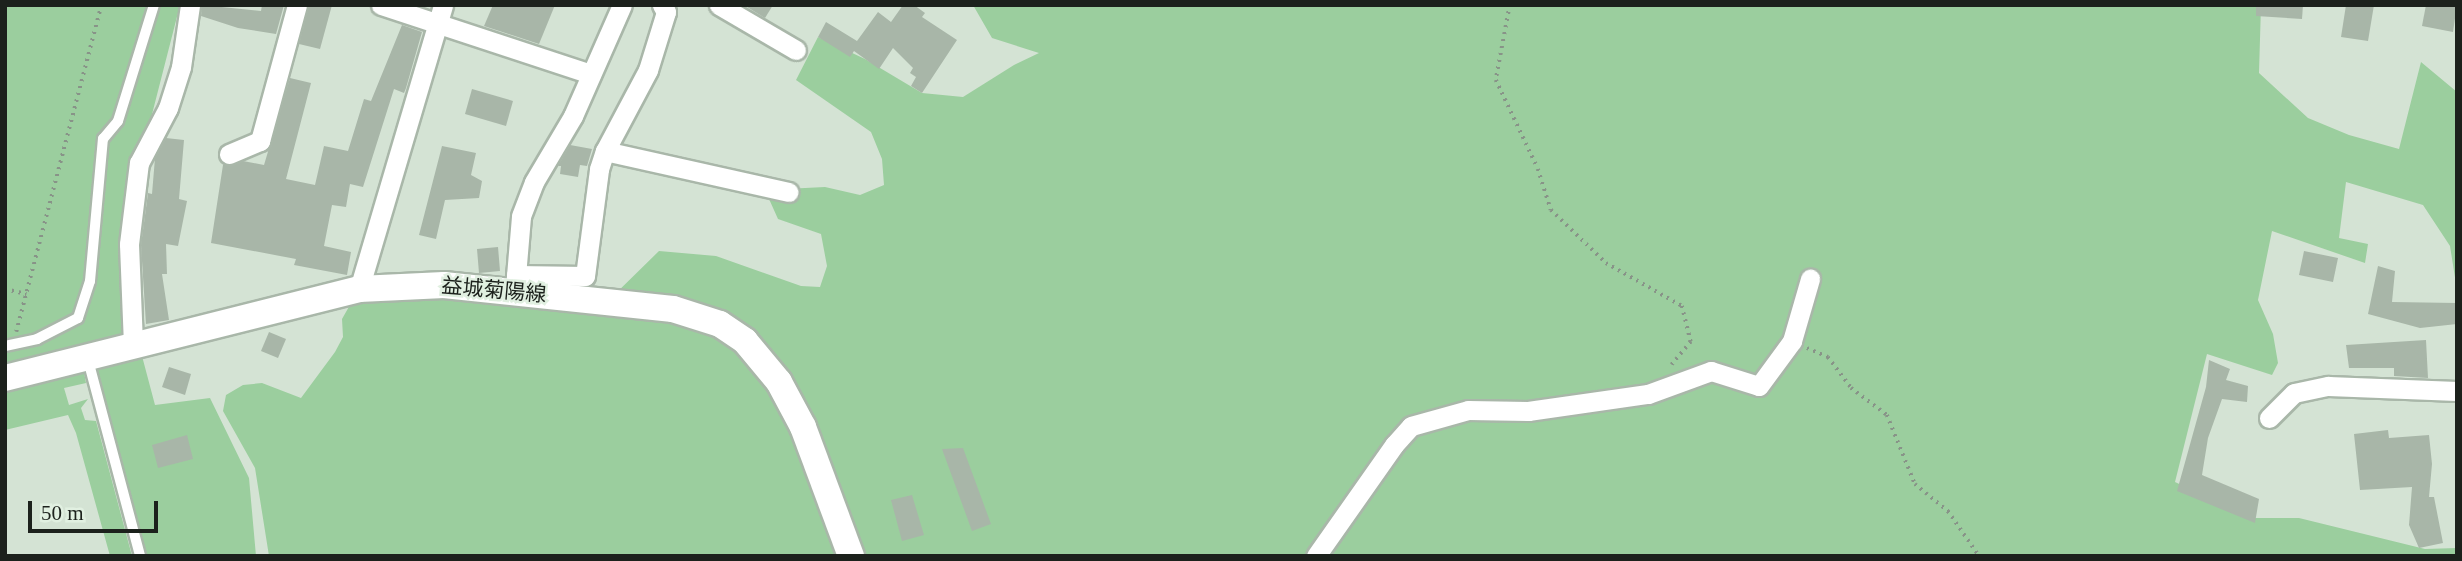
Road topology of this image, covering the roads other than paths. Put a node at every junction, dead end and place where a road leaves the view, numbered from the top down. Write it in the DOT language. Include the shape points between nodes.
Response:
graph roads {
  1 [pos="154,5"];
  2 [pos="190,5"];
  3 [pos="297,5"];
  4 [pos="382,5"];
  5 [pos="622,5"];
  6 [pos="662,5"];
  7 [pos="719,5"];
  8 [pos="440,13"];
  9 [pos="796,50"];
  10 [pos="591,74"];
  11 [pos="605,151"];
  12 [pos="229,154"];
  13 [pos="788,192"];
  14 [pos="1810,279"];
  15 [pos="515,283"];
  16 [pos="359,289"];
  17 [pos="133,344"];
  18 [pos="5,346"];
  19 [pos="87,357"];
  20 [pos="5,378"];
  21 [pos="2457,391"];
  22 [pos="2269,418"];
  23 [pos="140,556"];
  24 [pos="850,556"];
  25 [pos="1316,556"];
  1 -- 18 [label="lane" via="118,121 103,139 90,281 78,318 37,338"];
  2 -- 17 [label="street" via="181,67 169,108 139,163 129,244"];
  3 -- 12 [label="street" via="260,141"];
  4 -- 8 [label="street"];
  5 -- 10 [label="street"];
  6 -- 11 [label="street" via="666,12 648,70"];
  7 -- 9 [label="street"];
  8 -- 10 [label="street"];
  8 -- 16 [label="street"];
  10 -- 15 [label="street" via="521,216"];
  11 -- 13 [label="street"];
  11 -- 15 [label="street" via="585,276"];
  14 -- 25 [label="street" via="1792,341 1759,386 1711,371 1648,394 1528,411 1468,410 1411,426"];
  15 -- 16 [label="main road, 益城菊陽線"];
  15 -- 24 [label="main road, 益城菊陽線" via="673,309 720,324 744,341 779,382 803,427"];
  16 -- 17 [label="main road, 益城菊陽線"];
  17 -- 19 [label="main road, 益城菊陽線"];
  19 -- 20 [label="main road, 益城菊陽線"];
  19 -- 23 [label="lane"];
  21 -- 22 [label="street" via="2328,386 2294,393"];
}
